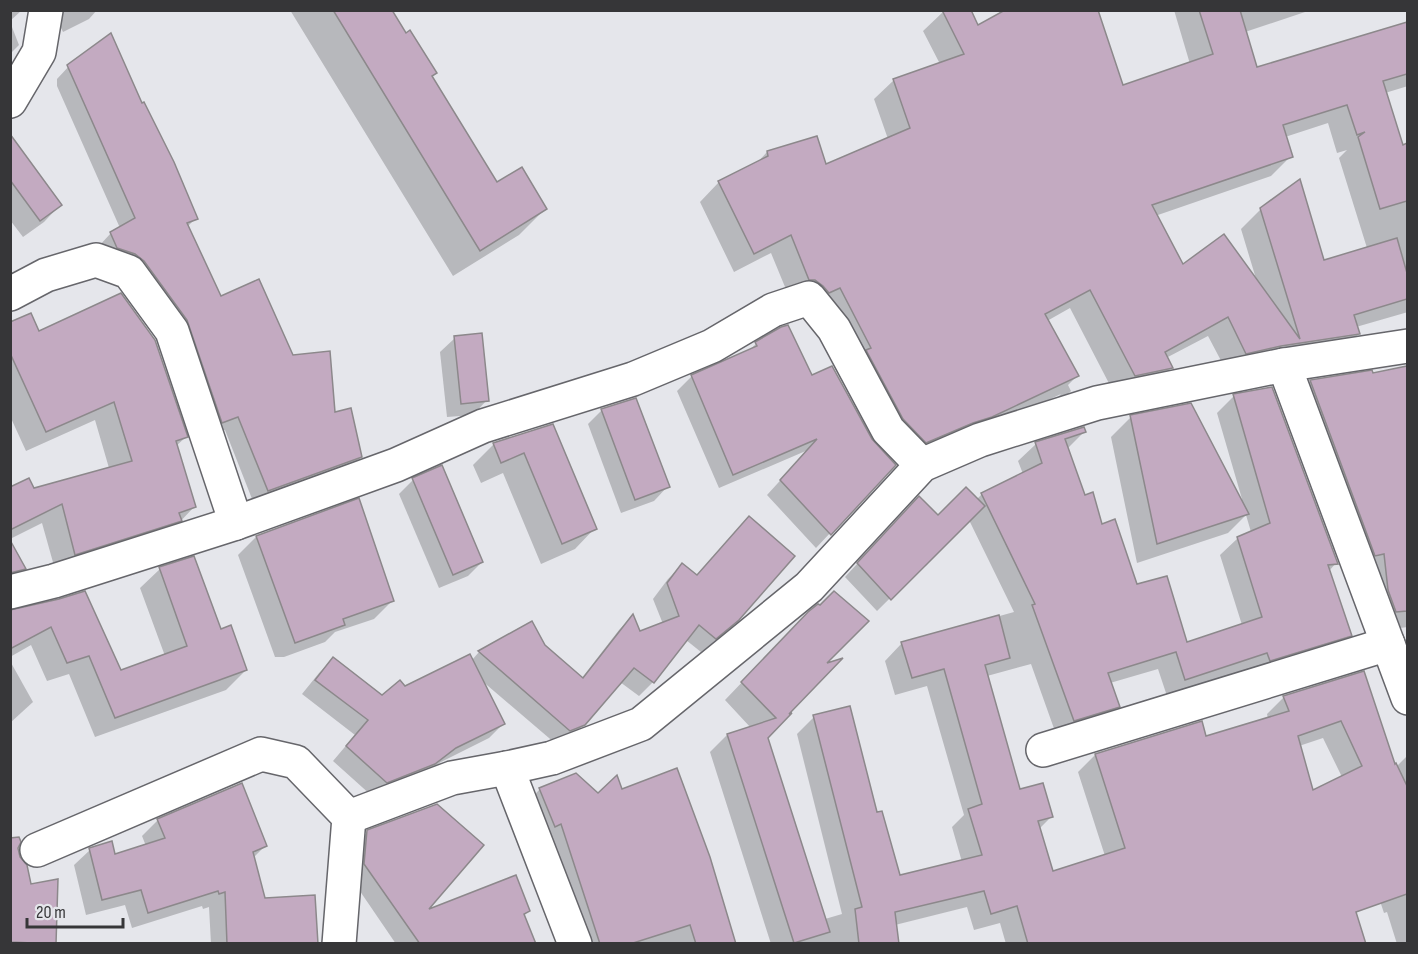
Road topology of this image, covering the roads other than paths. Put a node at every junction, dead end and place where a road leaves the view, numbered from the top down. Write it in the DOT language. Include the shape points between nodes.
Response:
graph roads {
  1 [pos="46,10"];
  2 [pos="10,101"];
  3 [pos="10,294"];
  4 [pos="1407,346"];
  5 [pos="1284,364"];
  6 [pos="922,465"];
  7 [pos="236,523"];
  8 [pos="10,592"];
  9 [pos="1388,644"];
  10 [pos="1407,698"];
  11 [pos="1043,750"];
  12 [pos="507,768"];
  13 [pos="349,817"];
  14 [pos="37,850"];
  15 [pos="339,944"];
  16 [pos="575,944"];
  1 -- 2 [label="street" via="39,52"];
  3 -- 7 [label="street" via="46,275 96,260 129,272 172,331"];
  4 -- 5 [label="street"];
  5 -- 6 [label="street" via="1097,403 980,440"];
  5 -- 9 [label="street"];
  6 -- 7 [label="street" via="888,430 834,329 809,298 773,310 712,346 633,378 483,426 396,465"];
  6 -- 12 [label="street" via="809,587 641,724 552,758"];
  7 -- 8 [label="street"];
  9 -- 10 [label="street"];
  9 -- 11 [label="street"];
  12 -- 13 [label="street" via="452,778"];
  12 -- 16 [label="street"];
  13 -- 14 [label="street" via="296,762 261,754"];
  13 -- 15 [label="street"];
}
